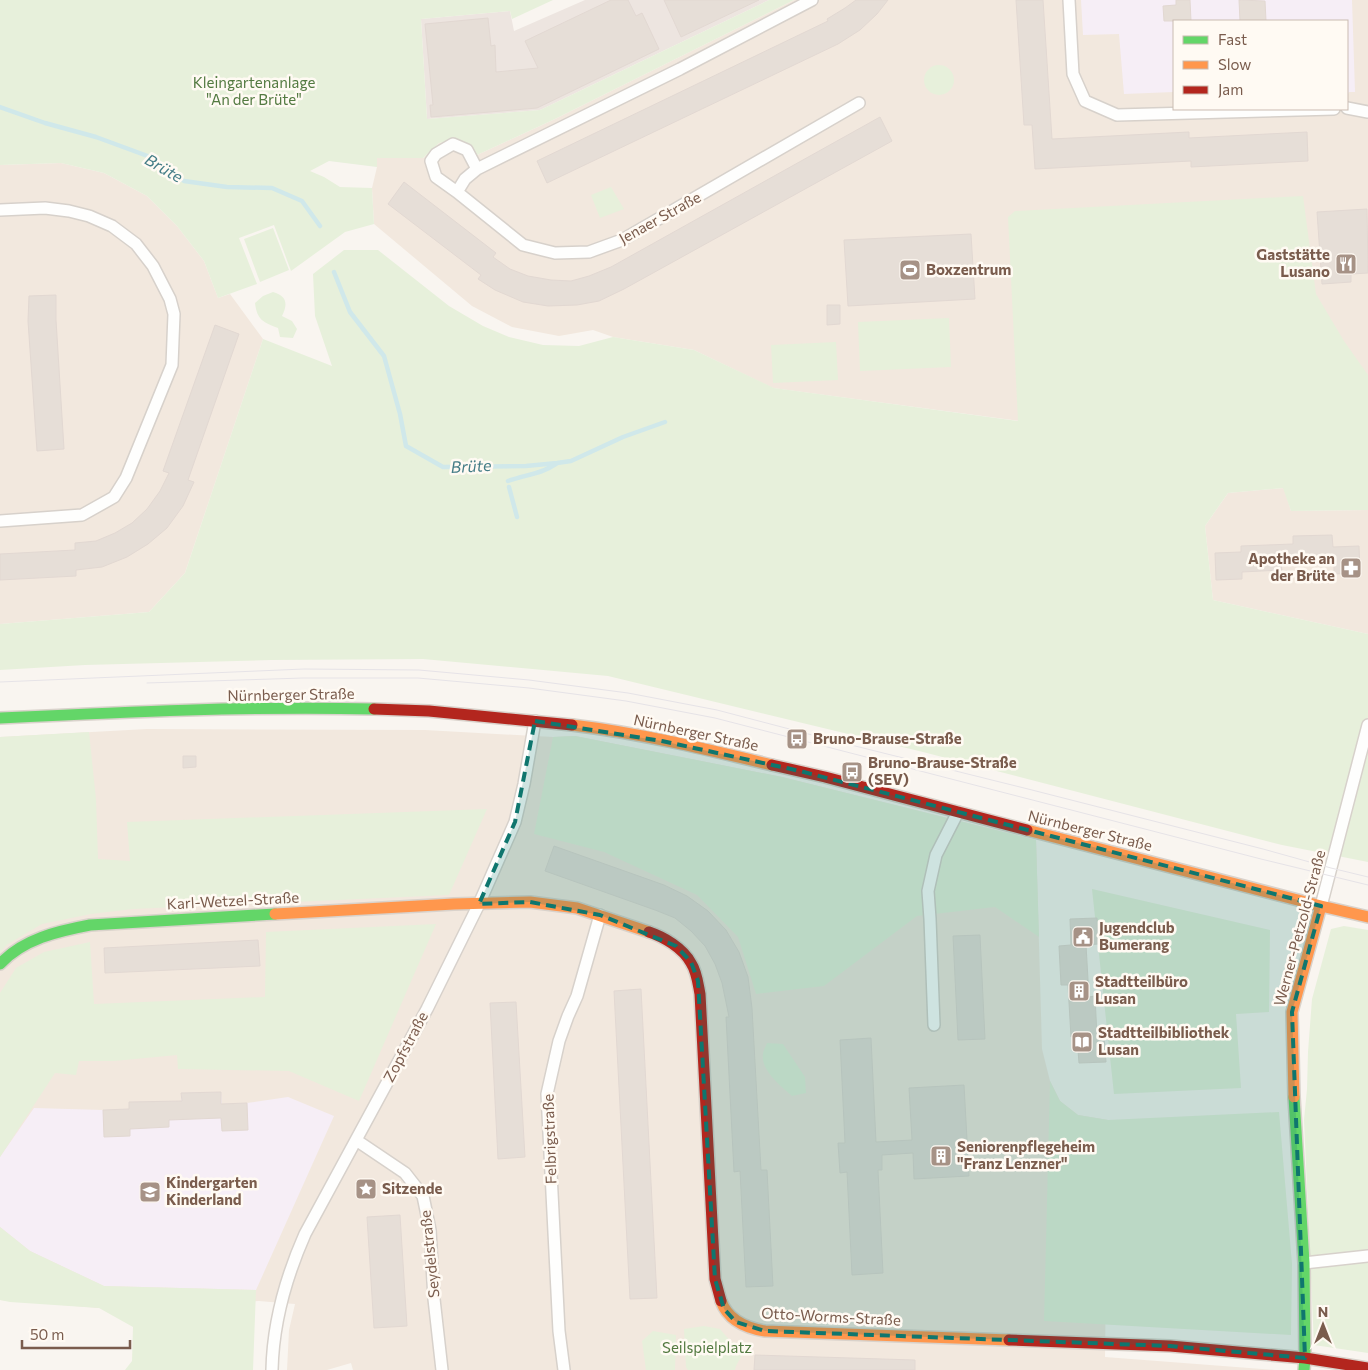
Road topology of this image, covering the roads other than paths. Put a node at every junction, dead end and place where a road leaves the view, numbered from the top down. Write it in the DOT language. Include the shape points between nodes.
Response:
graph roads {
  1 [pos="812,0"];
  2 [pos="1070,0"];
  3 [pos="859,103"];
  4 [pos="1348,108"];
  5 [pos="1298,110"];
  6 [pos="1368,112"];
  7 [pos="477,169"];
  8 [pos="457,192"];
  9 [pos="0,210"];
  10 [pos="0,521"];
  11 [pos="0,718"];
  12 [pos="535,721"];
  13 [pos="1368,725"];
  14 [pos="958,812"];
  15 [pos="479,904"];
  16 [pos="1321,906"];
  17 [pos="600,915"];
  18 [pos="1368,917"];
  19 [pos="0,964"];
  20 [pos="934,1025"];
  21 [pos="356,1140"];
  22 [pos="1368,1256"];
  23 [pos="1304,1262"];
  24 [pos="1305,1364"];
  25 [pos="1368,1368"];
  26 [pos="272,1370"];
  27 [pos="442,1370"];
  28 [pos="564,1370"];
  1 -- 7 [label="street"];
  2 -- 5 [label="street" via="1073,74 1084,101 1117,115"];
  3 -- 8 [label="street, Jenaer Straße" via="622,240 589,252 555,253 522,244"];
  4 -- 6 [label="street"];
  7 -- 8 [label="street"];
  7 -- 8 [label="street, Jenaer Straße" via="467,150 453,144 436,154 431,161 436,177"];
  9 -- 10 [label="street" via="46,208 69,211 112,226 136,244 153,266 174,314 172,365 126,478 114,497 82,515"];
  11 -- 12 [label="street, Nürnberger Straße" via="319,708 428,711"];
  12 -- 14 [label="street, Nürnberger Straße" via="596,728 700,748"];
  12 -- 15 [label="street, Zopfstraße" via="515,822"];
  13 -- 16 [label="street, Werner-Petzold-Straße"];
  14 -- 16 [label="street, Nürnberger Straße"];
  14 -- 20 [label="street" via="936,855 928,891"];
  15 -- 17 [label="street, Otto-Worms-Straße" via="530,902 577,908"];
  15 -- 19 [label="street, Karl-Wetzel-Straße" via="90,925 60,930 34,940 9,954"];
  15 -- 21 [label="street, Zopfstraße"];
  16 -- 18 [label="street, Nürnberger Straße"];
  16 -- 23 [label="street, Werner-Petzold-Straße" via="1292,1012"];
  17 -- 24 [label="street, Otto-Worms-Straße" via="660,936 676,946 691,962 698,981 715,1279 724,1309 736,1322 759,1331 1170,1346"];
  17 -- 28 [label="street, Felbrigstraße" via="577,996 559,1041 547,1094 559,1331"];
  21 -- 26 [label="street, Zopfstraße" via="293,1260 278,1314"];
  21 -- 27 [label="street, Seydelstraße" via="405,1173 423,1196 430,1230"];
  22 -- 23 [label="street"];
  23 -- 24 [label="street, Werner-Petzold-Straße"];
  24 -- 25 [label="street, Otto-Worms-Straße"];
}
